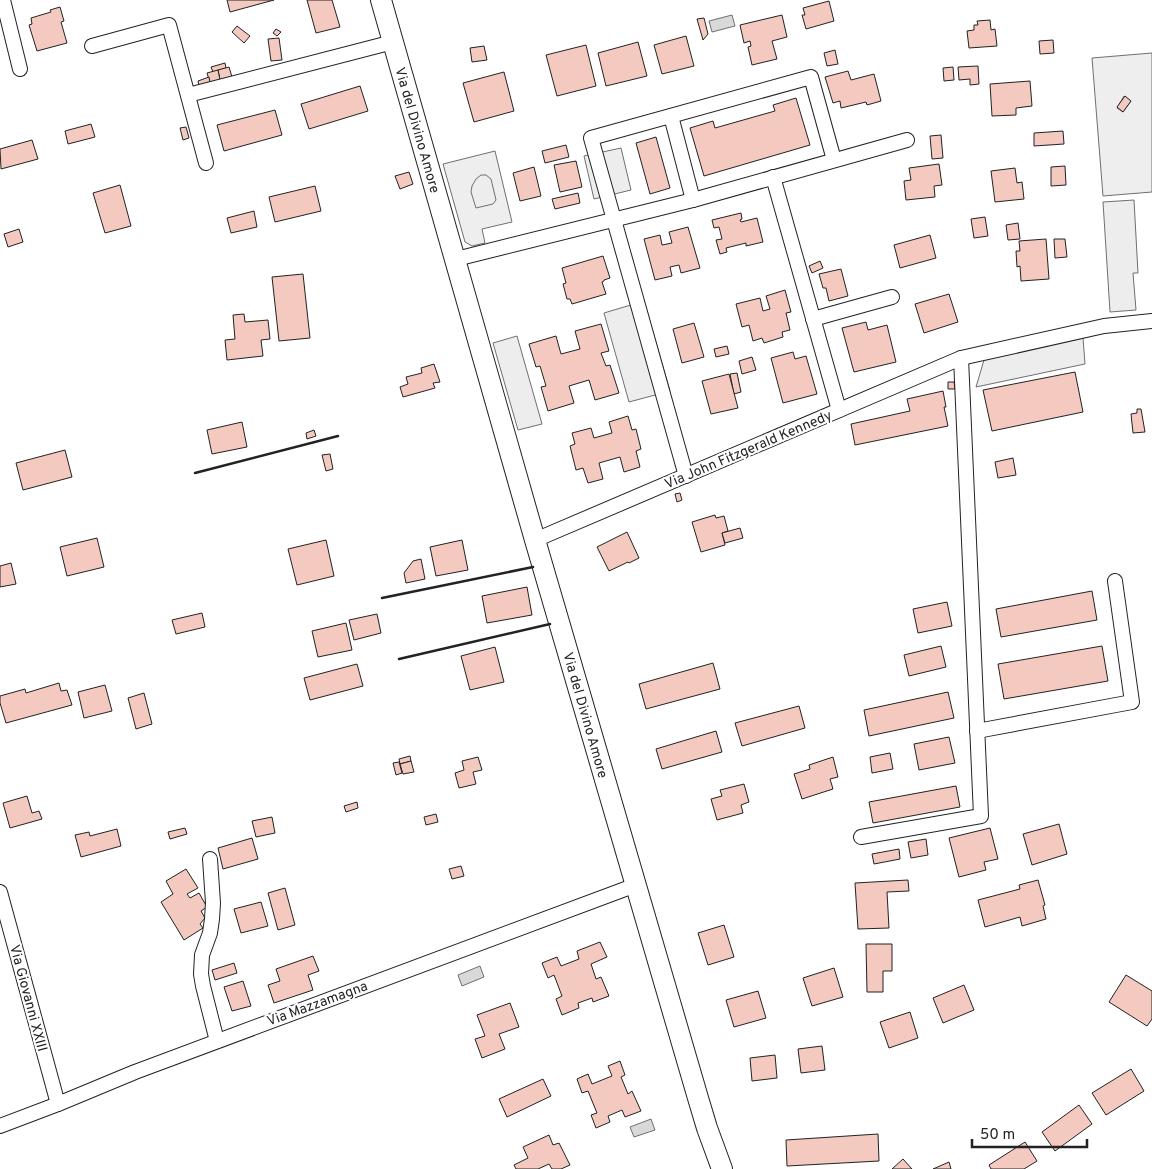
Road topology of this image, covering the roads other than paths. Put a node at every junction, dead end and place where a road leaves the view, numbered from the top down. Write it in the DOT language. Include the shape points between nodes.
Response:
graph roads {
  1 [pos="3,0"];
  2 [pos="381,0"];
  3 [pos="393,42"];
  4 [pos="92,46"];
  5 [pos="20,69"];
  6 [pos="188,95"];
  7 [pos="671,116"];
  8 [pos="907,140"];
  9 [pos="834,160"];
  10 [pos="206,163"];
  11 [pos="773,177"];
  12 [pos="693,200"];
  13 [pos="614,220"];
  14 [pos="456,259"];
  15 [pos="892,298"];
  16 [pos="813,319"];
  17 [pos="1152,321"];
  18 [pos="961,358"];
  19 [pos="839,410"];
  20 [pos="686,476"];
  21 [pos="535,540"];
  22 [pos="1115,581"];
  23 [pos="977,731"];
  24 [pos="862,838"];
  25 [pos="210,859"];
  26 [pos="636,884"];
  27 [pos="0,892"];
  28 [pos="217,1041"];
  29 [pos="58,1104"];
  30 [pos="0,1126"];
  31 [pos="722,1169"];
  1 -- 5 [label="street"];
  2 -- 3 [label="main road, Via del Divino Amore"];
  3 -- 6 [label="street"];
  3 -- 14 [label="main road, Via del Divino Amore"];
  4 -- 6 [label="street" via="169,25"];
  6 -- 10 [label="street"];
  7 -- 9 [label="street" via="811,76"];
  7 -- 12 [label="street"];
  7 -- 13 [label="street" via="591,138"];
  8 -- 9 [label="street"];
  9 -- 11 [label="street"];
  11 -- 12 [label="street"];
  11 -- 16 [label="street"];
  12 -- 13 [label="street"];
  13 -- 14 [label="street"];
  13 -- 20 [label="street"];
  14 -- 21 [label="main road, Via del Divino Amore"];
  15 -- 16 [label="street"];
  16 -- 19 [label="street"];
  17 -- 18 [label="street, Via John Fitzgerald Kennedy" via="1104,326"];
  18 -- 19 [label="street, Via John Fitzgerald Kennedy"];
  18 -- 23 [label="street"];
  19 -- 20 [label="street, Via John Fitzgerald Kennedy"];
  20 -- 21 [label="street, Via John Fitzgerald Kennedy"];
  21 -- 26 [label="main road, Via del Divino Amore"];
  22 -- 23 [label="street" via="1132,702"];
  23 -- 24 [label="street" via="980,816"];
  25 -- 28 [label="street" via="212,919 202,955 201,974"];
  26 -- 28 [label="street, Via Mazzamagna"];
  26 -- 31 [label="main road, Via del Divino Amore" via="702,1113"];
  27 -- 29 [label="street, Via Giovanni XXIII"];
  28 -- 29 [label="street, Via Mazzamagna"];
  29 -- 30 [label="street, Via Mazzamagna"];
}
